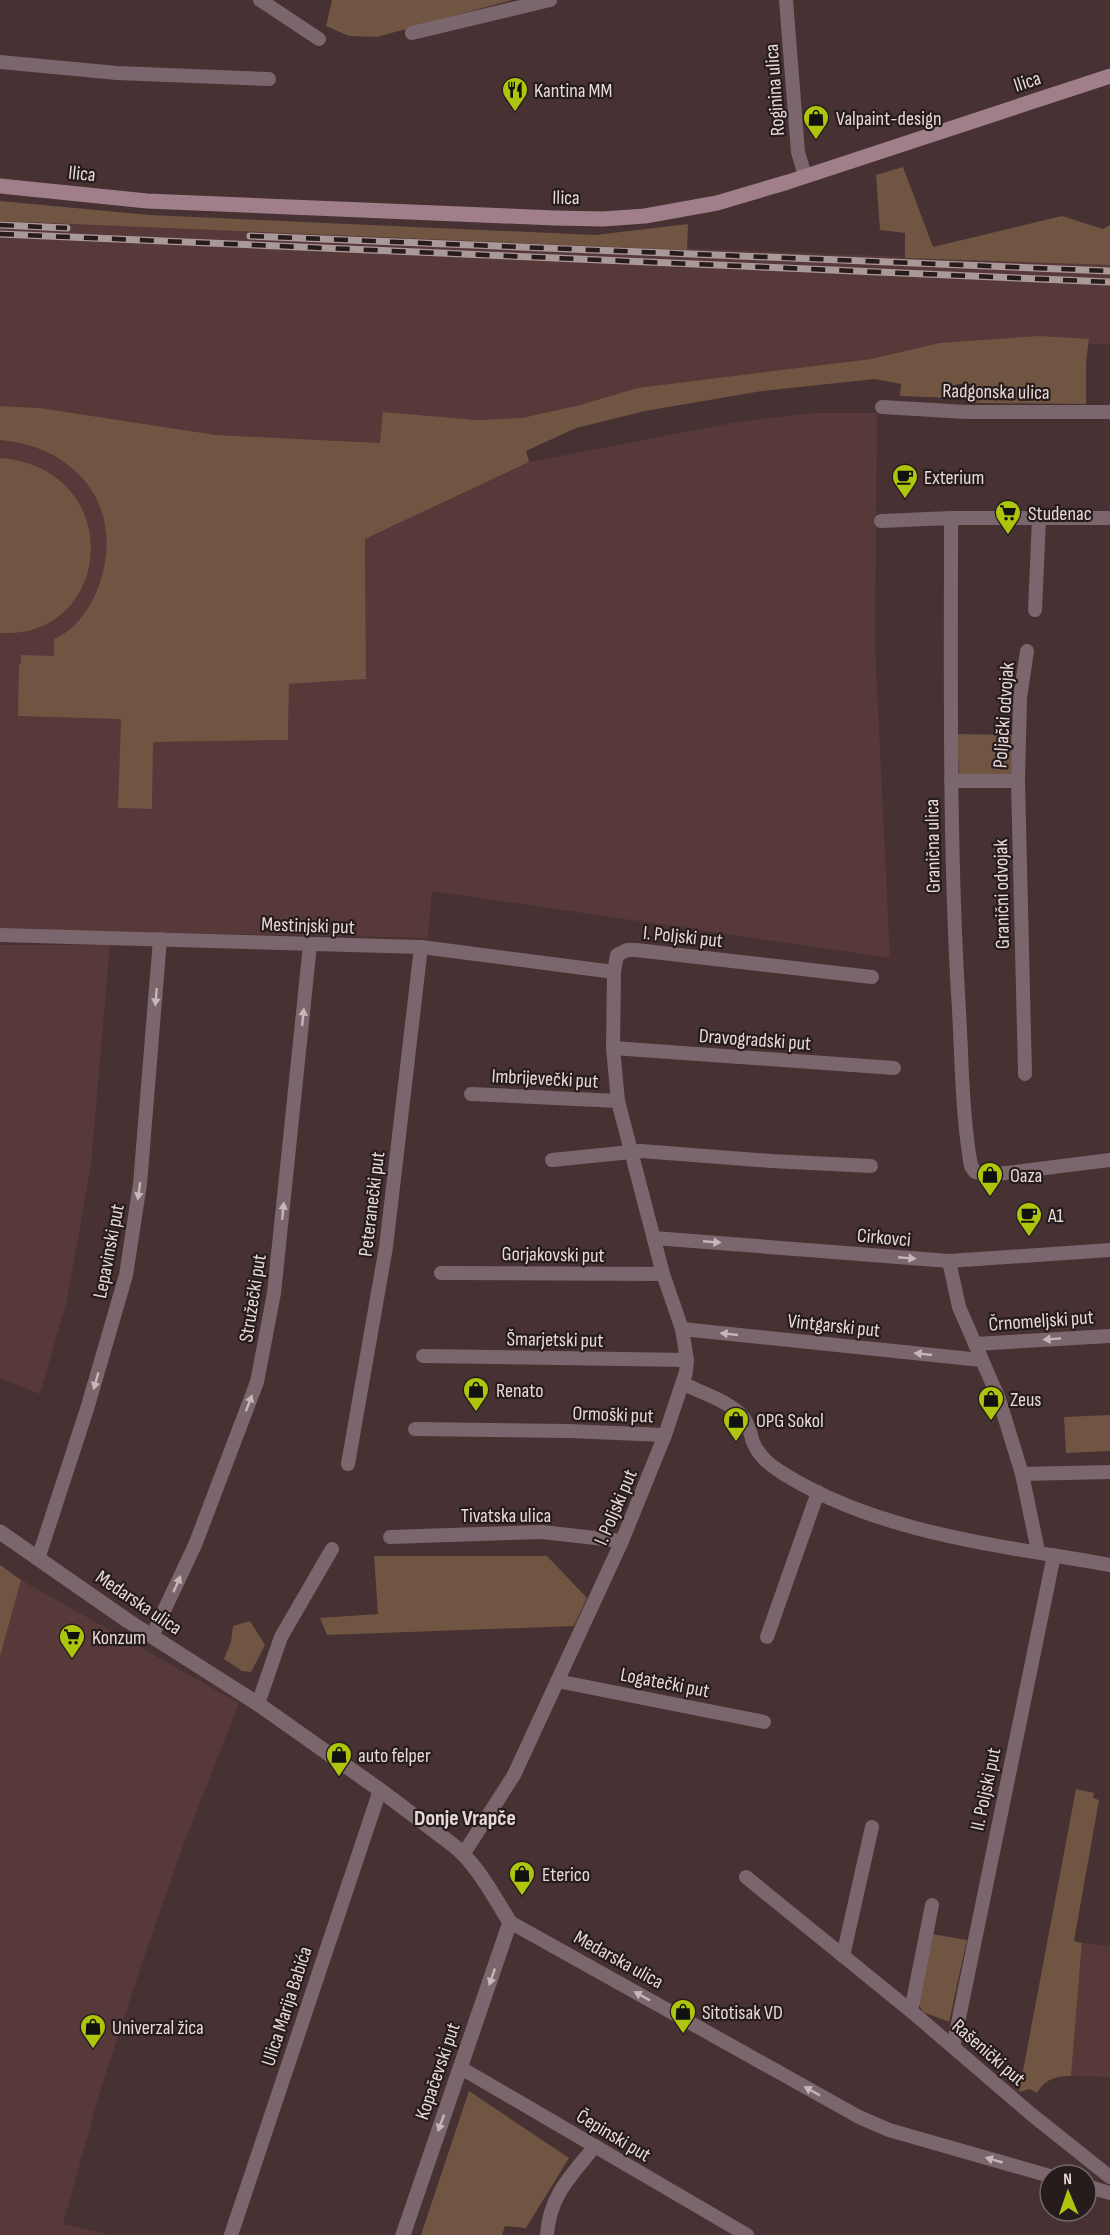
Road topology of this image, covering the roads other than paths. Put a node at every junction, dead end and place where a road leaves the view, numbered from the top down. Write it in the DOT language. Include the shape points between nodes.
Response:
graph roads {
  1 [pos="260,0"];
  2 [pos="550,0"];
  3 [pos="786,0"];
  4 [pos="412,33"];
  5 [pos="319,39"];
  6 [pos="0,62"];
  7 [pos="1110,76"];
  8 [pos="269,79"];
  9 [pos="806,176"];
  10 [pos="0,186"];
  11 [pos="882,407"];
  12 [pos="1110,412"];
  13 [pos="951,518"];
  14 [pos="1110,518"];
  15 [pos="1039,519"];
  16 [pos="881,521"];
  17 [pos="1035,610"];
  18 [pos="1027,651"];
  19 [pos="951,781"];
  20 [pos="1018,781"];
  21 [pos="0,935"];
  22 [pos="160,939"];
  23 [pos="310,945"];
  24 [pos="421,946"];
  25 [pos="614,972"];
  26 [pos="872,977"];
  27 [pos="613,1048"];
  28 [pos="894,1068"];
  29 [pos="1025,1074"];
  30 [pos="471,1094"];
  31 [pos="618,1101"];
  32 [pos="632,1152"];
  33 [pos="552,1160"];
  34 [pos="1110,1160"];
  35 [pos="871,1166"];
  36 [pos="654,1238"];
  37 [pos="1110,1250"];
  38 [pos="949,1262"];
  39 [pos="441,1273"];
  40 [pos="663,1274"];
  41 [pos="682,1329"];
  42 [pos="1110,1336"];
  43 [pos="975,1344"];
  44 [pos="423,1356"];
  45 [pos="687,1360"];
  46 [pos="981,1360"];
  47 [pos="684,1384"];
  48 [pos="415,1429"];
  49 [pos="665,1435"];
  50 [pos="348,1464"];
  51 [pos="1110,1472"];
  52 [pos="1022,1474"];
  53 [pos="818,1492"];
  54 [pos="0,1532"];
  55 [pos="390,1537"];
  56 [pos="622,1541"];
  57 [pos="332,1549"];
  58 [pos="1038,1551"];
  59 [pos="1054,1555"];
  60 [pos="38,1559"];
  61 [pos="1110,1565"];
  62 [pos="152,1636"];
  63 [pos="767,1637"];
  64 [pos="557,1681"];
  65 [pos="258,1704"];
  66 [pos="764,1722"];
  67 [pos="380,1790"];
  68 [pos="872,1827"];
  69 [pos="464,1853"];
  70 [pos="746,1877"];
  71 [pos="932,1905"];
  72 [pos="510,1922"];
  73 [pos="843,1956"];
  74 [pos="911,2011"];
  75 [pos="953,2047"];
  76 [pos="461,2068"];
  77 [pos="595,2146"];
  78 [pos="1038,2173"];
  79 [pos="1110,2177"];
  80 [pos="739,2233"];
  81 [pos="231,2235"];
  82 [pos="403,2235"];
  83 [pos="547,2235"];
  1 -- 5 [label="street"];
  2 -- 4 [label="street"];
  3 -- 9 [label="street, Roginina ulica" via="798,152"];
  6 -- 8 [label="street" via="117,73"];
  7 -- 9 [label="main road, Ilica"];
  9 -- 10 [label="main road, Ilica" via="701,207 603,219 147,201"];
  11 -- 12 [label="street, Radgonska ulica" via="966,412"];
  13 -- 15 [label="street"];
  13 -- 16 [label="street"];
  13 -- 19 [label="street, Granična ulica"];
  14 -- 15 [label="street"];
  15 -- 17 [label="street"];
  18 -- 20 [label="street, Poljački odvojak" via="1020,698"];
  19 -- 20 [label="street"];
  19 -- 34 [label="street, Granična ulica" via="953,910 969,1153 975,1172 998,1174"];
  20 -- 29 [label="street, Granični odvojak"];
  21 -- 22 [label="street, Mestinjski put"];
  22 -- 23 [label="street, Mestinjski put"];
  22 -- 60 [label="street, Lepavinski put, one-way" via="140,1184 126,1275"];
  23 -- 24 [label="street, Mestinjski put"];
  62 -- 23 [label="street, Stružečki put, one-way" via="195,1545 257,1382 274,1293"];
  24 -- 25 [label="street, Mestinjski put"];
  24 -- 50 [label="street, Peteranečki put" via="386,1247"];
  25 -- 26 [label="street, I. Poljski put" via="617,955 636,950"];
  25 -- 27 [label="street, I. Poljski put"];
  27 -- 28 [label="street, Dravogradski put"];
  27 -- 31 [label="street, I. Poljski put"];
  30 -- 31 [label="street, Imbrijevečki put"];
  31 -- 32 [label="street, I. Poljski put"];
  32 -- 33 [label="street"];
  32 -- 35 [label="street"];
  32 -- 36 [label="street, I. Poljski put"];
  36 -- 38 [label="street, Cirkovci, one-way"];
  36 -- 40 [label="street, I. Poljski put"];
  37 -- 38 [label="street, Cirkovci"];
  38 -- 43 [label="street" via="959,1307"];
  39 -- 40 [label="street, Gorjakovski put"];
  40 -- 41 [label="street, I. Poljski put"];
  41 -- 45 [label="street, I. Poljski put"];
  46 -- 41 [label="street, Vintgarski put, one-way"];
  42 -- 43 [label="street, Črnomeljski put, one-way"];
  43 -- 46 [label="street"];
  44 -- 45 [label="street, Šmarjetski put"];
  45 -- 47 [label="street, I. Poljski put"];
  46 -- 52 [label="street" via="999,1399"];
  47 -- 49 [label="street, I. Poljski put"];
  47 -- 53 [label="street" via="741,1414 755,1448 766,1462"];
  48 -- 49 [label="street, Ormoški put"];
  49 -- 56 [label="street, I. Poljski put"];
  51 -- 52 [label="street"];
  52 -- 58 [label="street"];
  53 -- 58 [label="street" via="920,1529"];
  53 -- 63 [label="street"];
  54 -- 60 [label="street, Medarska ulica"];
  55 -- 56 [label="street, Tivatska ulica" via="542,1532"];
  56 -- 64 [label="street, I. Poljski put"];
  57 -- 65 [label="street" via="281,1637"];
  58 -- 59 [label="street"];
  59 -- 61 [label="street"];
  59 -- 75 [label="street, II. Poljski put"];
  60 -- 62 [label="street, Medarska ulica"];
  62 -- 65 [label="street, Medarska ulica"];
  64 -- 66 [label="street, Logatečki put"];
  64 -- 69 [label="street, I. Poljski put" via="514,1774"];
  65 -- 67 [label="street, Medarska ulica"];
  67 -- 69 [label="street, Medarska ulica"];
  67 -- 81 [label="street, Ulica Marija Babića"];
  68 -- 73 [label="street"];
  69 -- 72 [label="street, Medarska ulica"];
  70 -- 73 [label="street, Rašenički put"];
  71 -- 74 [label="street"];
  72 -- 76 [label="street, Kopačevski put, one-way"];
  78 -- 72 [label="street, Medarska ulica, one-way" via="888,2130"];
  73 -- 74 [label="street, Rašenički put"];
  74 -- 75 [label="street, Rašenički put"];
  75 -- 79 [label="street, Rašenički put"];
  76 -- 77 [label="street, Čepinski put"];
  76 -- 82 [label="street, Kopačevski put, one-way"];
  77 -- 80 [label="street, Čepinski put"];
  77 -- 83 [label="street" via="557,2194"];
}
